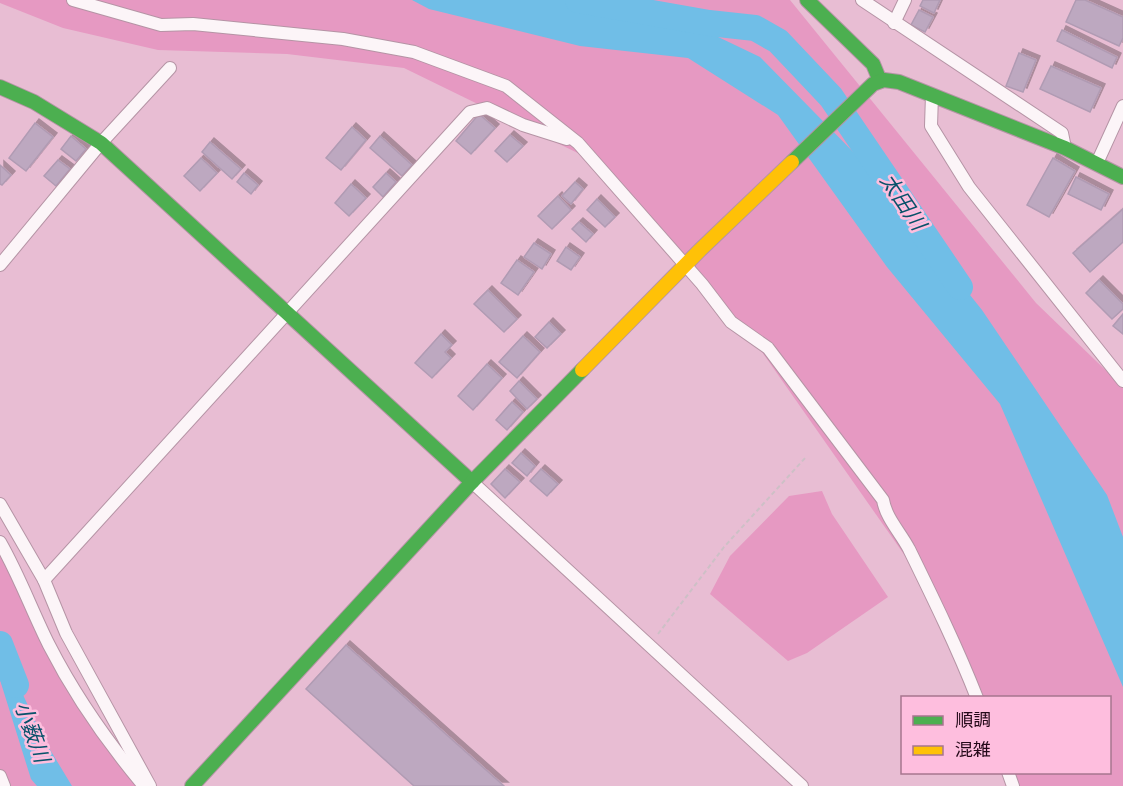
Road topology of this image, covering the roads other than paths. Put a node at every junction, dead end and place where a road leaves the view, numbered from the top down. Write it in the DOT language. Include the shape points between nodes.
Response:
graph roads {
  1 [pos="73,0"];
  2 [pos="807,0"];
  3 [pos="862,0"];
  4 [pos="905,0"];
  5 [pos="894,23"];
  6 [pos="170,68"];
  7 [pos="876,83"];
  8 [pos="0,87"];
  9 [pos="932,95"];
  10 [pos="1123,106"];
  11 [pos="571,140"];
  12 [pos="101,144"];
  13 [pos="1065,148"];
  14 [pos="1097,163"];
  15 [pos="1123,177"];
  16 [pos="0,265"];
  17 [pos="686,267"];
  18 [pos="286,312"];
  19 [pos="1123,381"];
  20 [pos="472,482"];
  21 [pos="0,504"];
  22 [pos="0,542"];
  23 [pos="44,580"];
  24 [pos="976,696"];
  25 [pos="0,776"];
  26 [pos="4,786"];
  27 [pos="144,786"];
  28 [pos="150,786"];
  29 [pos="192,786"];
  30 [pos="802,786"];
  1 -- 11 [label="street" via="161,25 193,24 343,39 414,52 506,86"];
  2 -- 7 [label="street" via="873,64"];
  3 -- 5 [label="street"];
  4 -- 5 [label="street"];
  5 -- 13 [label="street" via="1062,133"];
  6 -- 12 [label="street"];
  7 -- 9 [label="street" via="899,82"];
  7 -- 17 [label="street"];
  8 -- 12 [label="street" via="34,102"];
  9 -- 13 [label="street"];
  9 -- 19 [label="street" via="930,126 969,187"];
  10 -- 14 [label="street"];
  11 -- 17 [label="street" via="578,143"];
  11 -- 18 [label="street" via="523,125 487,108 470,112"];
  12 -- 16 [label="street"];
  12 -- 18 [label="street"];
  13 -- 14 [label="street"];
  14 -- 15 [label="street"];
  17 -- 20 [label="street"];
  17 -- 24 [label="street" via="731,322 768,348 883,500 954,640"];
  18 -- 20 [label="street"];
  18 -- 23 [label="street"];
  20 -- 29 [label="street"];
  20 -- 30 [label="street"];
  21 -- 23 [label="street"];
  22 -- 27 [label="street" via="69,680 113,749"];
  23 -- 28 [label="street" via="71,642"];
  25 -- 26 [label="street"];
}
